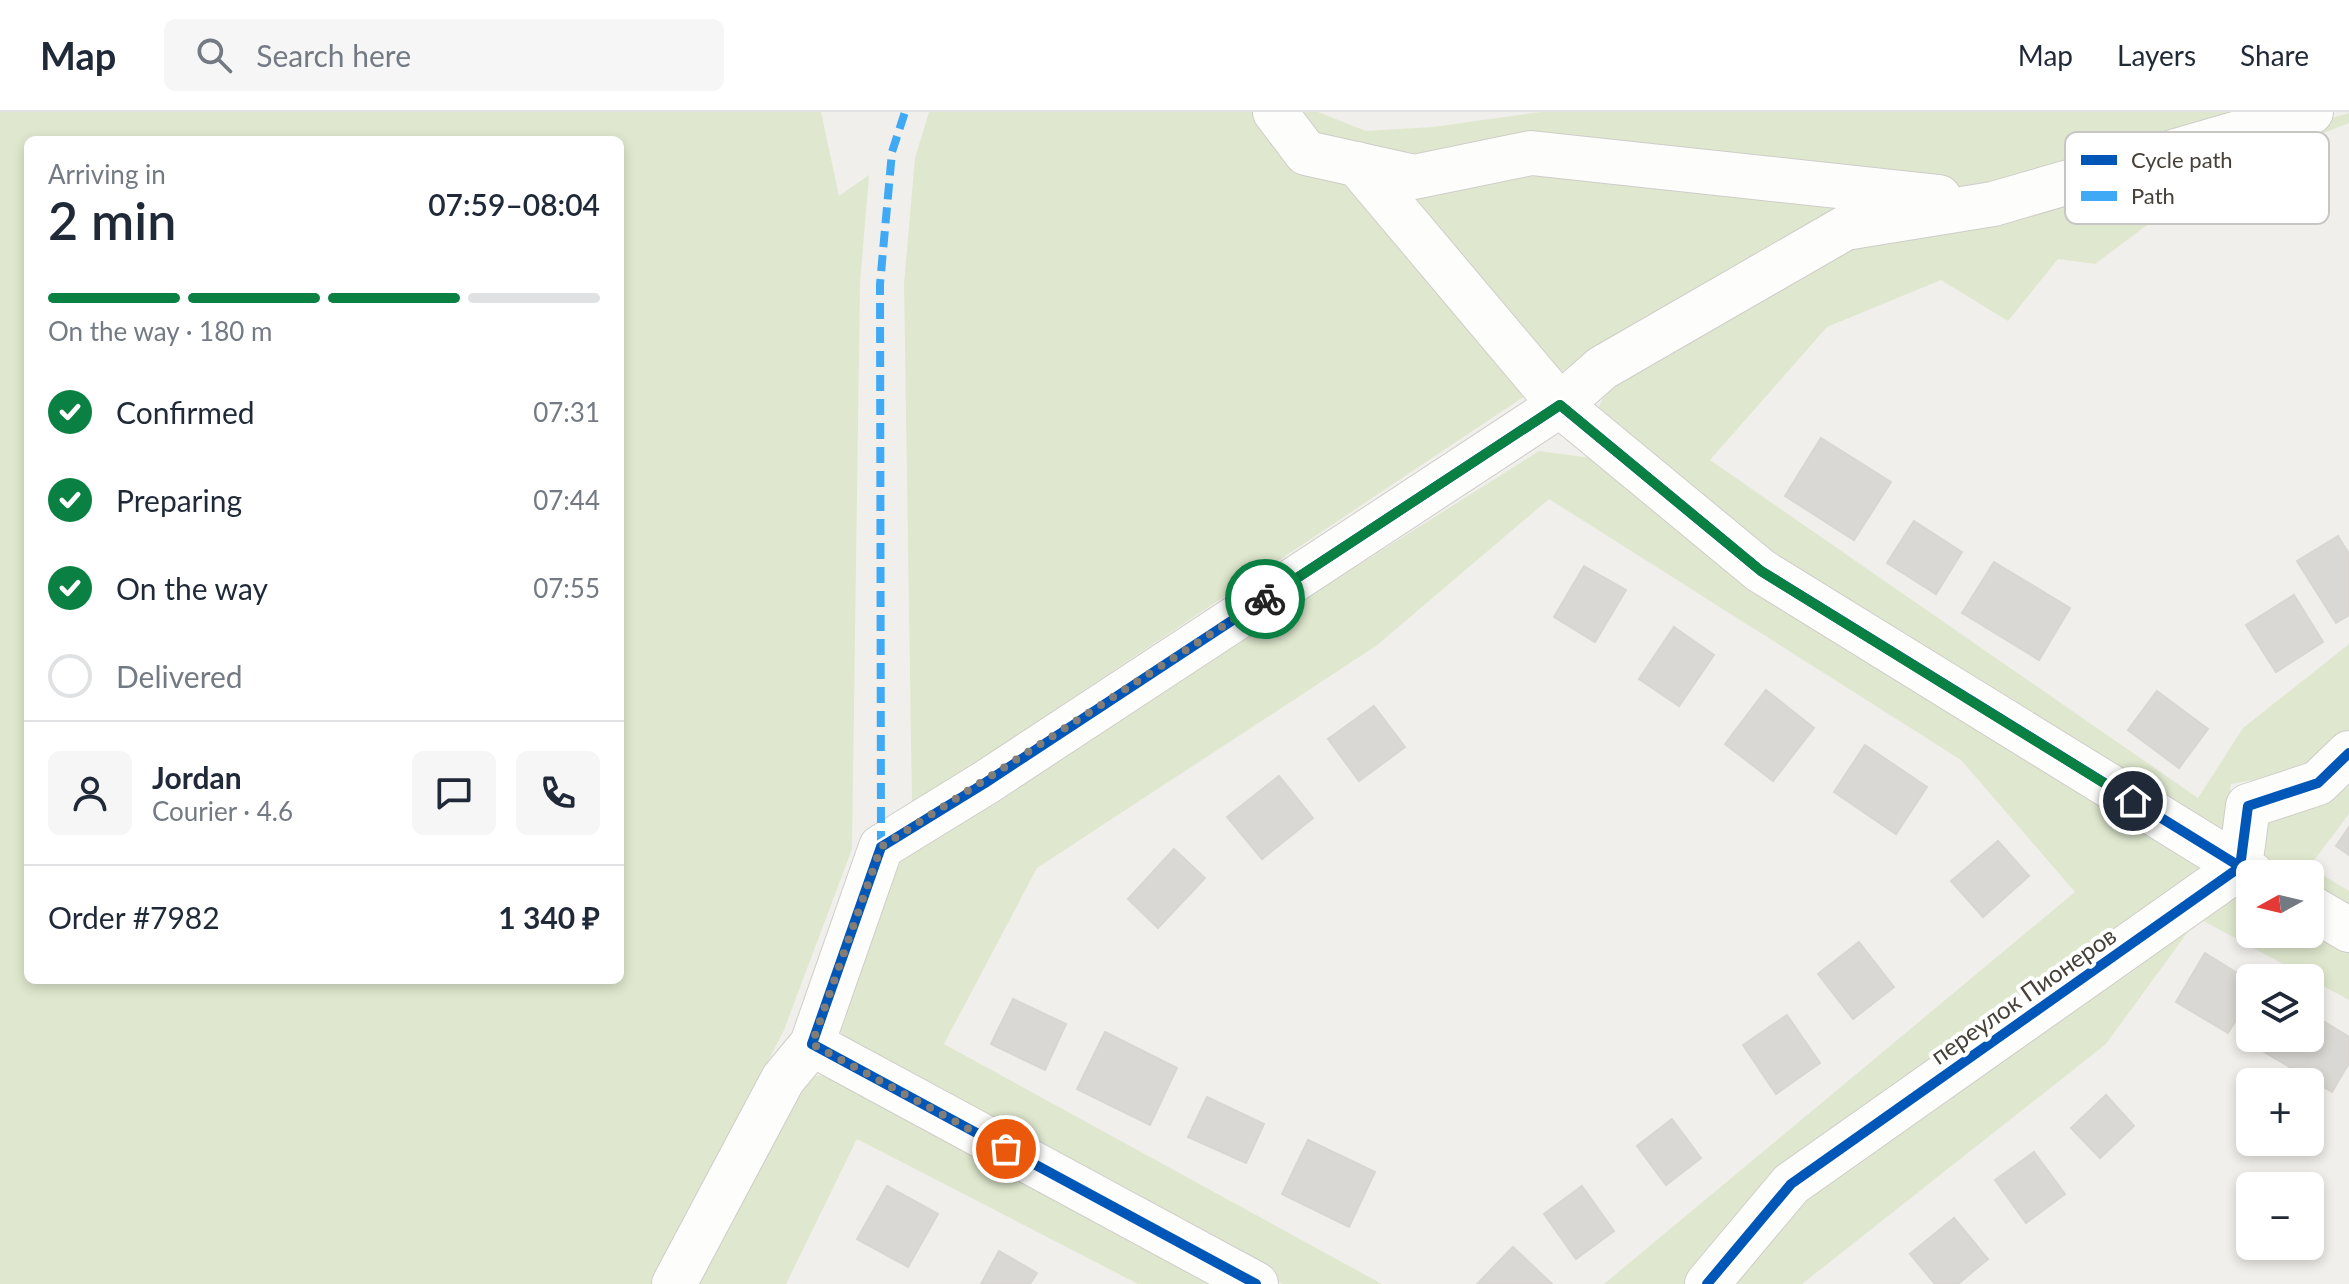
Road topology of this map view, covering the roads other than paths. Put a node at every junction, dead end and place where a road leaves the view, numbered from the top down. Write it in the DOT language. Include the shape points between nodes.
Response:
graph roads {
  1 [pos="1275,112"];
  2 [pos="2311,112"];
  3 [pos="2242,132"];
  4 [pos="1357,164"];
  5 [pos="2065,183"];
  6 [pos="1993,204"];
  7 [pos="1560,405"];
  8 [pos="2349,753"];
  9 [pos="2246,860"];
  10 [pos="2236,864"];
  11 [pos="2236,877"];
  12 [pos="2324,915"];
  13 [pos="2349,930"];
  14 [pos="812,1044"];
  15 [pos="674,1284"];
  16 [pos="1256,1284"];
  17 [pos="1707,1284"];
  1 -- 4 [label="street" via="1306,153"];
  2 -- 3 [label="street"];
  4 -- 6 [label="street" via="1414,177 1531,153"];
  4 -- 7 [label="street"];
  5 -- 6 [label="street"];
  6 -- 7 [label="street" via="1845,228 1602,368"];
  7 -- 10 [label="street" via="1761,571"];
  7 -- 14 [label="street" via="881,847"];
  8 -- 9 [label="street" via="2318,783 2248,806"];
  11 -- 17 [label="street, переулок Пионеров" via="1791,1184"];
  12 -- 13 [label="street"];
  14 -- 15 [label="street" via="783,1079"];
  14 -- 16 [label="street"];
}
